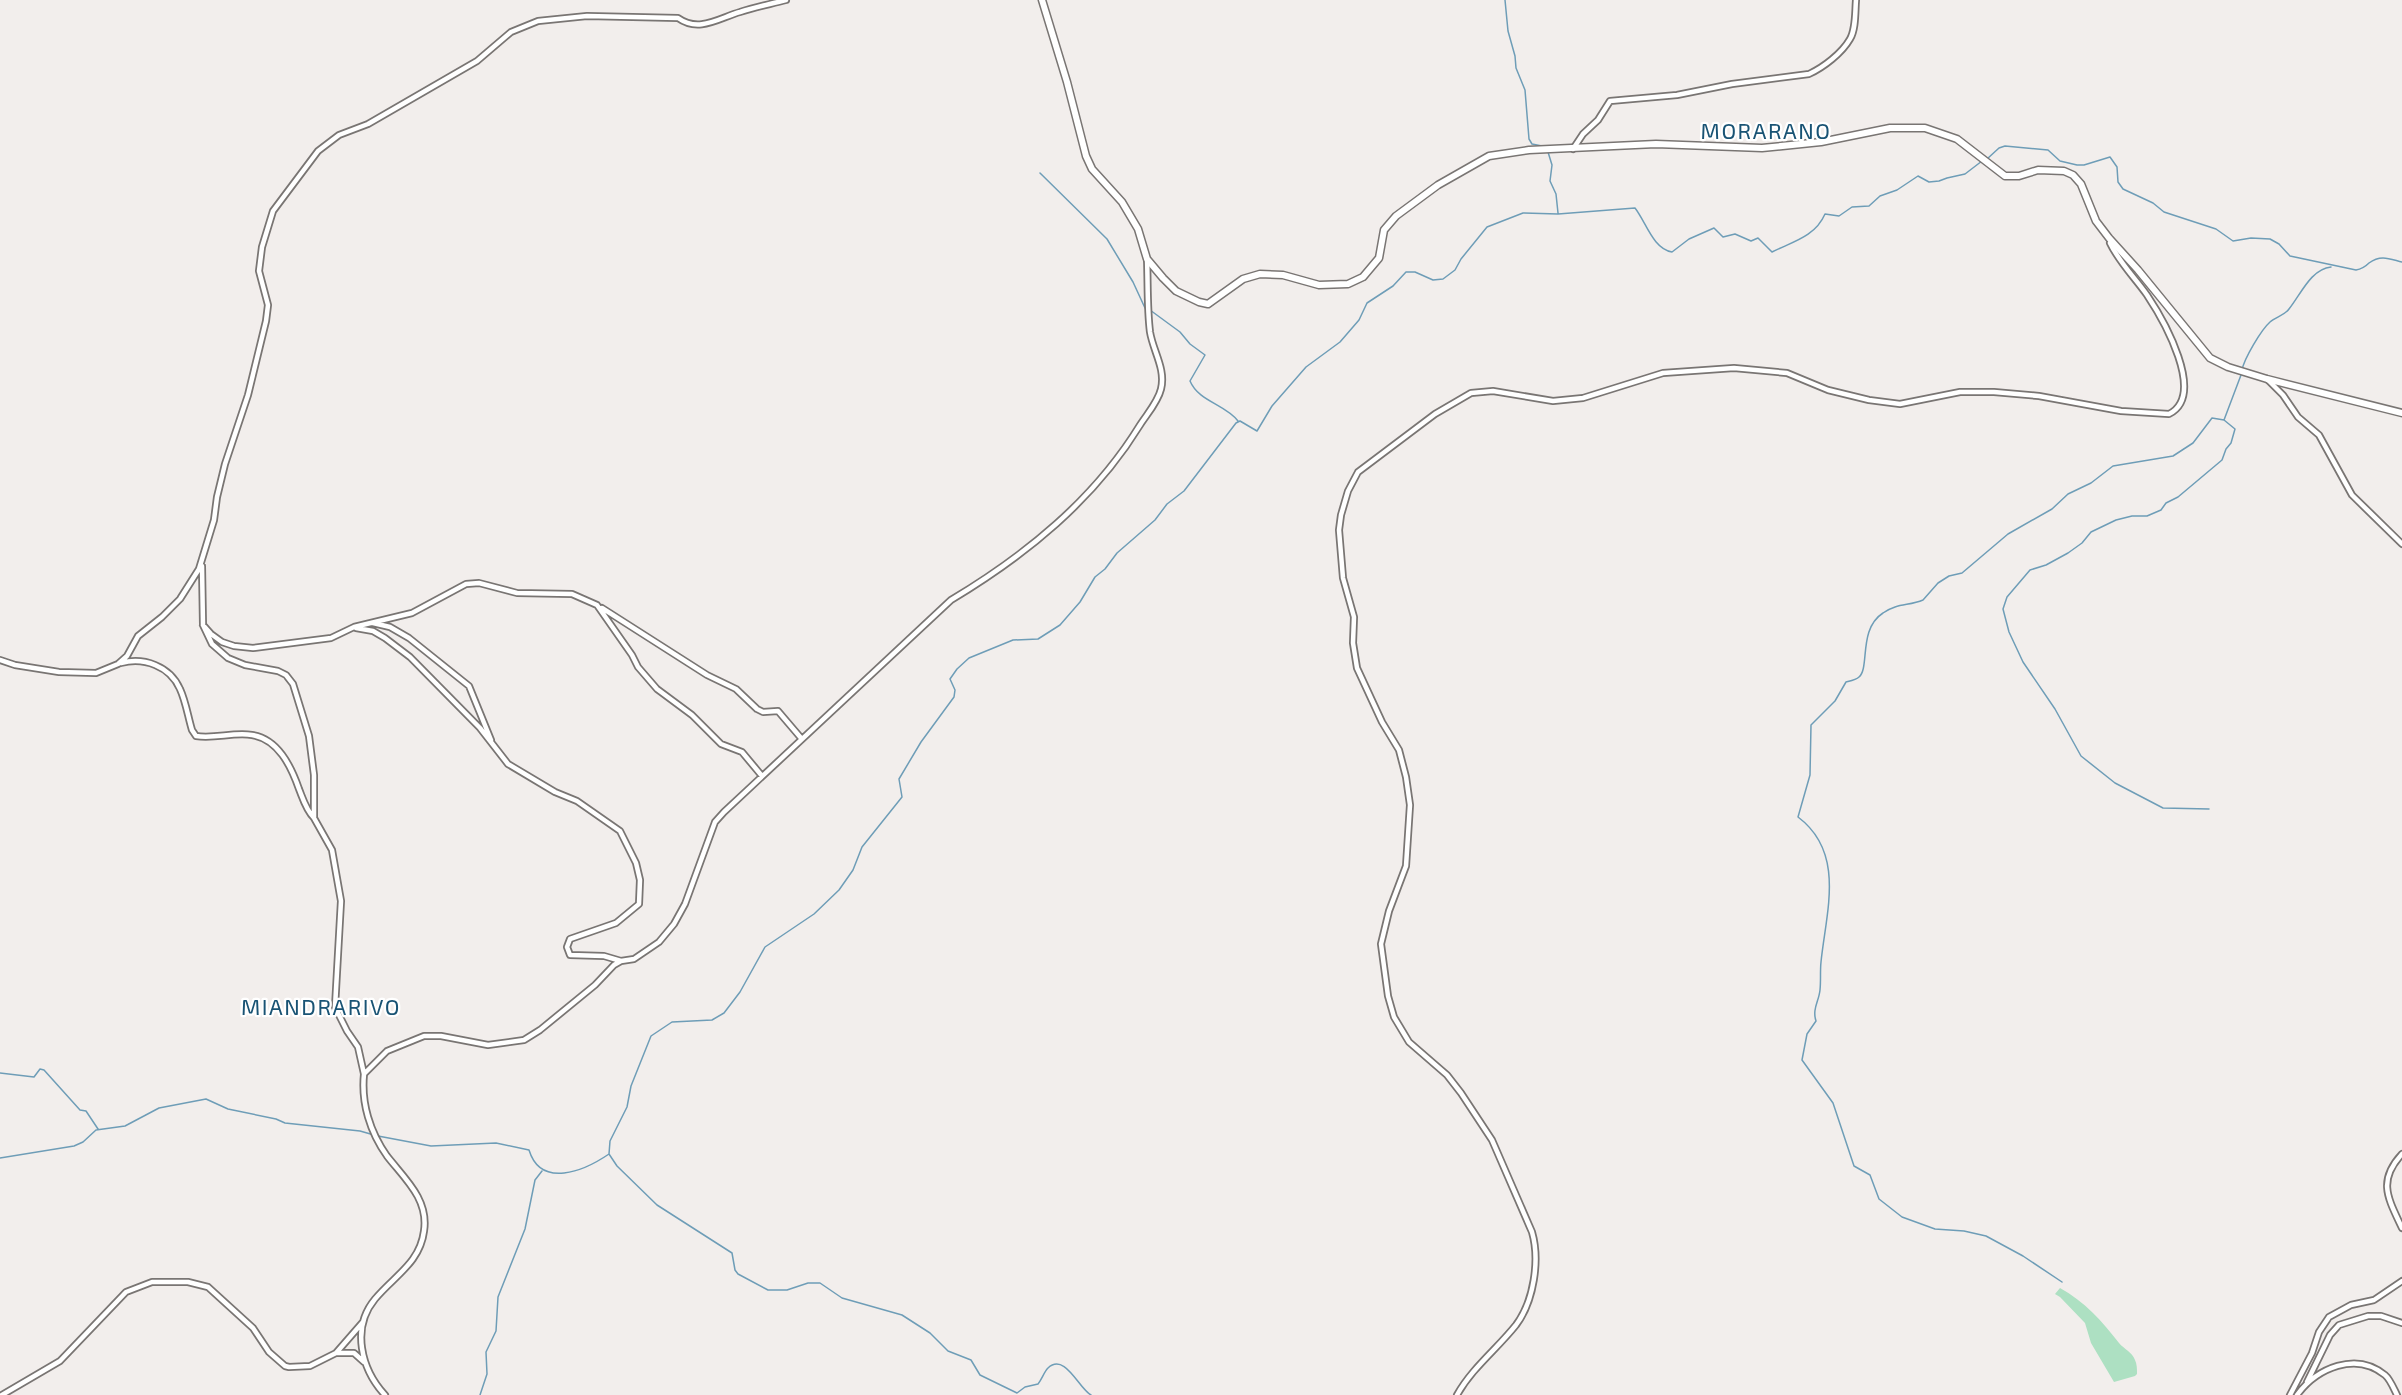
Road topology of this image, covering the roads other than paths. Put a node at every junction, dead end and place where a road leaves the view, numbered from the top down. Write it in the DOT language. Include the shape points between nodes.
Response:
graph roads {
  1 [pos="786,0"];
  2 [pos="1042,0"];
  3 [pos="1856,0"];
  4 [pos="1573,149"];
  5 [pos="2109,238"];
  6 [pos="1147,259"];
  7 [pos="2267,379"];
  8 [pos="2402,413"];
  9 [pos="2402,544"];
  10 [pos="202,564"];
  11 [pos="597,605"];
  12 [pos="370,622"];
  13 [pos="203,625"];
  14 [pos="354,627"];
  15 [pos="0,660"];
  16 [pos="118,664"];
  17 [pos="801,738"];
  18 [pos="493,746"];
  19 [pos="762,776"];
  20 [pos="314,818"];
  21 [pos="621,961"];
  22 [pos="364,1074"];
  23 [pos="2402,1154"];
  24 [pos="2402,1228"];
  25 [pos="2402,1281"];
  26 [pos="363,1322"];
  27 [pos="2402,1323"];
  28 [pos="336,1353"];
  29 [pos="366,1364"];
  30 [pos="2307,1382"];
  31 [pos="2,1395"];
  32 [pos="384,1395"];
  33 [pos="1457,1395"];
  34 [pos="2290,1395"];
  35 [pos="2297,1395"];
  36 [pos="2397,1395"];
  1 -- 10 [label="street" via="709,24 686,24 678,18 587,16 538,21 511,32 477,61 368,124 339,135 318,151 273,212 262,248 259,271 268,305 266,321 248,395 225,464"];
  2 -- 6 [label="street" via="1086,156 1138,229"];
  3 -- 4 [label="street" via="1850,40 1819,70 1677,95 1610,101"];
  4 -- 5 [label="street" via="1656,144 1762,148 1821,142 1890,128 1925,128 1947,134 2005,176 2038,170 2073,175"];
  4 -- 6 [label="street" via="1489,156 1438,184 1396,216 1384,230 1379,258 1363,277 1348,284 1318,285 1283,275 1260,274 1243,279 1208,304 1176,291"];
  5 -- 7 [label="street" via="2210,358"];
  5 -- 33 [label="street" via="2148,296 2174,345 2185,390 2183,401 2169,414 2121,411 1994,392 1960,392 1890,403 1828,390 1787,373 1734,368 1663,374 1583,398 1553,401 1493,392 1471,393 1435,414 1358,472 1345,499 1339,530 1343,579 1354,617 1356,668 1399,750 1410,805 1406,866 1389,911 1382,944 1388,996 1409,1042 1447,1075 1492,1140 1536,1247 1532,1288 1518,1323"];
  6 -- 17 [label="street" via="1150,335 1158,356 1162,388 1111,466 1073,510 986,578 951,600"];
  7 -- 8 [label="street"];
  7 -- 9 [label="street" via="2298,417 2319,435 2352,495"];
  10 -- 13 [label="street"];
  10 -- 16 [label="street" via="180,599 138,636"];
  11 -- 12 [label="street" via="572,594 517,593 479,583 466,584 412,613"];
  11 -- 17 [label="street" via="707,675 736,689 757,709 778,711"];
  11 -- 19 [label="street" via="657,689 692,715 721,744 742,752"];
  12 -- 14 [label="street"];
  12 -- 18 [label="street" via="409,638 469,686"];
  13 -- 14 [label="street" via="222,642 253,648 331,638"];
  13 -- 20 [label="street" via="212,645 228,658 286,675 293,684 309,736"];
  14 -- 18 [label="street" via="377,633 410,657"];
  15 -- 16 [label="street" via="59,672 96,674"];
  16 -- 20 [label="street" via="141,661 158,666 172,678 180,689 196,736 255,735 271,742 282,753"];
  17 -- 19 [label="street"];
  18 -- 21 [label="street" via="508,764 577,801 620,831 636,863 639,904 616,923 570,939 567,947 570,955"];
  19 -- 21 [label="street" via="715,822 674,924 659,942 634,959"];
  20 -- 22 [label="street" via="332,850 341,901 336,1007 358,1047"];
  21 -- 22 [label="street" via="524,1040 488,1045 424,1036 387,1051"];
  22 -- 26 [label="street" via="369,1122 388,1157 411,1183 424,1211 425,1229 421,1246 410,1264 375,1299"];
  23 -- 24 [label="street" via="2386,1175 2391,1206"];
  25 -- 34 [label="street" via="2374,1300 2351,1305 2329,1317"];
  26 -- 28 [label="street"];
  26 -- 29 [label="street" via="361,1344"];
  27 -- 30 [label="street" via="2381,1316 2339,1325"];
  28 -- 29 [label="street" via="354,1353"];
  28 -- 31 [label="street" via="310,1366 285,1366 269,1352 253,1328 208,1287 188,1282 152,1282 126,1292 60,1361"];
  29 -- 32 [label="street"];
  30 -- 35 [label="street"];
  30 -- 36 [label="street" via="2332,1368 2363,1363 2386,1376"];
}
